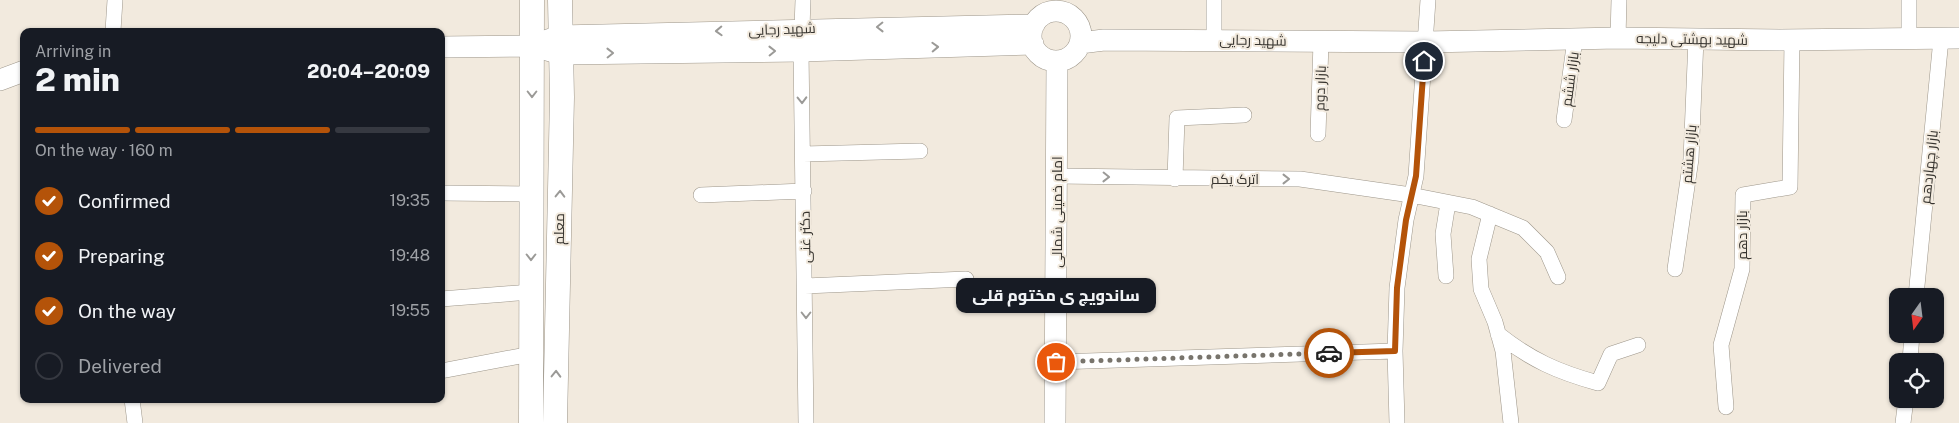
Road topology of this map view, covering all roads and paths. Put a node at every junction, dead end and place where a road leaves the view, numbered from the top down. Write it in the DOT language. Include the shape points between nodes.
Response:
graph roads {
  1 [pos="115,0"];
  2 [pos="532,0"];
  3 [pos="560,0"];
  4 [pos="803,0"];
  5 [pos="1214,0"];
  6 [pos="1428,0"];
  7 [pos="1619,0"];
  8 [pos="1909,0"];
  9 [pos="1057,6"];
  10 [pos="113,28"];
  11 [pos="802,28"];
  12 [pos="1033,34"];
  13 [pos="1618,38"];
  14 [pos="1950,38"];
  15 [pos="1214,39"];
  16 [pos="1575,39"];
  17 [pos="1696,39"];
  18 [pos="1909,39"];
  19 [pos="1792,40"];
  20 [pos="1080,42"];
  21 [pos="1322,42"];
  22 [pos="1426,42"];
  23 [pos="561,45"];
  24 [pos="532,46"];
  25 [pos="445,47"];
  26 [pos="802,51"];
  27 [pos="1057,61"];
  28 [pos="20,72"];
  29 [pos="0,80"];
  30 [pos="1244,114"];
  31 [pos="1564,120"];
  32 [pos="1318,134"];
  33 [pos="920,151"];
  34 [pos="803,154"];
  35 [pos="1057,176"];
  36 [pos="1175,178"];
  37 [pos="804,191"];
  38 [pos="445,193"];
  39 [pos="532,194"];
  40 [pos="701,195"];
  41 [pos="1412,195"];
  42 [pos="1448,203"];
  43 [pos="1490,214"];
  44 [pos="1675,269"];
  45 [pos="1446,276"];
  46 [pos="1558,277"];
  47 [pos="966,279"];
  48 [pos="806,286"];
  49 [pos="1917,288"];
  50 [pos="531,292"];
  51 [pos="445,299"];
  52 [pos="1498,334"];
  53 [pos="1638,345"];
  54 [pos="1395,351"];
  55 [pos="531,354"];
  56 [pos="1056,362"];
  57 [pos="445,370"];
  58 [pos="132,403"];
  59 [pos="1726,407"];
  60 [pos="1905,408"];
  61 [pos="135,423"];
  62 [pos="531,423"];
  63 [pos="555,423"];
  64 [pos="806,423"];
  65 [pos="1055,423"];
  66 [pos="1397,423"];
  67 [pos="1511,423"];
  68 [pos="1903,423"];
  1 -- 10 [label="street"];
  2 -- 24 [label="main road, معلم"];
  3 -- 23 [label="main road, معلم"];
  4 -- 11 [label="street"];
  5 -- 15 [label="street"];
  6 -- 22 [label="street"];
  7 -- 13 [label="street"];
  8 -- 18 [label="street"];
  9 -- 12 [label="main road" via="1040,17"];
  9 -- 20 [label="main road" via="1074,18 1081,34"];
  12 -- 11 [label="main road, شهید رجایی, one-way"];
  11 -- 23 [label="main road, شهید رجایی, one-way"];
  26 -- 12 [label="main road, شهید رجایی, one-way"];
  12 -- 27 [label="main road" via="1038,53"];
  13 -- 16 [label="main road, شهید بهشتی دلیجه"];
  13 -- 17 [label="main road, شهید بهشتی دلیجه"];
  14 -- 18 [label="main road, شهید بهشتی دلیجه"];
  14 -- 49 [label="street, بازار چهاردهم"];
  15 -- 20 [label="main road, شهید رجایی"];
  15 -- 21 [label="main road, شهید رجایی"];
  16 -- 22 [label="main road, شهید بهشتی دلیجه"];
  16 -- 31 [label="street, بازار ششم"];
  17 -- 19 [label="main road, شهید بهشتی دلیجه"];
  17 -- 44 [label="street, بازار هشتم" via="1691,159"];
  18 -- 19 [label="main road, شهید بهشتی دلیجه"];
  19 -- 59 [label="street, بازار دهم" via="1790,187 1743,195 1742,269 1721,345"];
  20 -- 27 [label="main road" via="1072,56"];
  21 -- 22 [label="main road, شهید رجایی"];
  21 -- 32 [label="street, بازار دوم"];
  22 -- 41 [label="street"];
  23 -- 24 [label="main road, شهید رجایی"];
  23 -- 26 [label="main road, شهید رجایی, one-way"];
  63 -- 23 [label="main road, معلم, one-way"];
  24 -- 25 [label="main road, شهید رجایی"];
  24 -- 39 [label="main road, معلم, one-way"];
  26 -- 34 [label="street, دکتر غنی, one-way"];
  27 -- 35 [label="main road, امام خمینی شمالی"];
  28 -- 29 [label="main road"];
  30 -- 36 [label="street" via="1177,118"];
  33 -- 34 [label="street"];
  34 -- 37 [label="street, دکتر غنی"];
  35 -- 36 [label="street, اترک یکم, one-way"];
  35 -- 56 [label="main road, امام خمینی شمالی"];
  36 -- 41 [label="street, اترک یکم, one-way" via="1300,179"];
  37 -- 40 [label="street"];
  37 -- 48 [label="street, دکتر غنی"];
  38 -- 39 [label="street"];
  39 -- 50 [label="main road, معلم, one-way"];
  41 -- 42 [label="street, اترک یکم"];
  41 -- 54 [label="street" via="1397,288"];
  42 -- 43 [label="street, اترک یکم"];
  42 -- 45 [label="street" via="1443,234"];
  43 -- 46 [label="street, اترک یکم" via="1523,228 1547,252"];
  43 -- 52 [label="street" via="1479,259 1481,289"];
  47 -- 48 [label="street"];
  48 -- 64 [label="street, دکتر غنی, one-way"];
  50 -- 51 [label="street"];
  50 -- 55 [label="main road, معلم"];
  52 -- 53 [label="street" via="1517,349 1559,372 1598,383 1611,354"];
  52 -- 67 [label="street" via="1503,350"];
  54 -- 56 [label="street"];
  54 -- 66 [label="street"];
  55 -- 57 [label="street"];
  55 -- 62 [label="main road, معلم"];
  56 -- 65 [label="main road, امام خمینی شمالی"];
  58 -- 61 [label="street"];
  60 -- 68 [label="street"];
}
